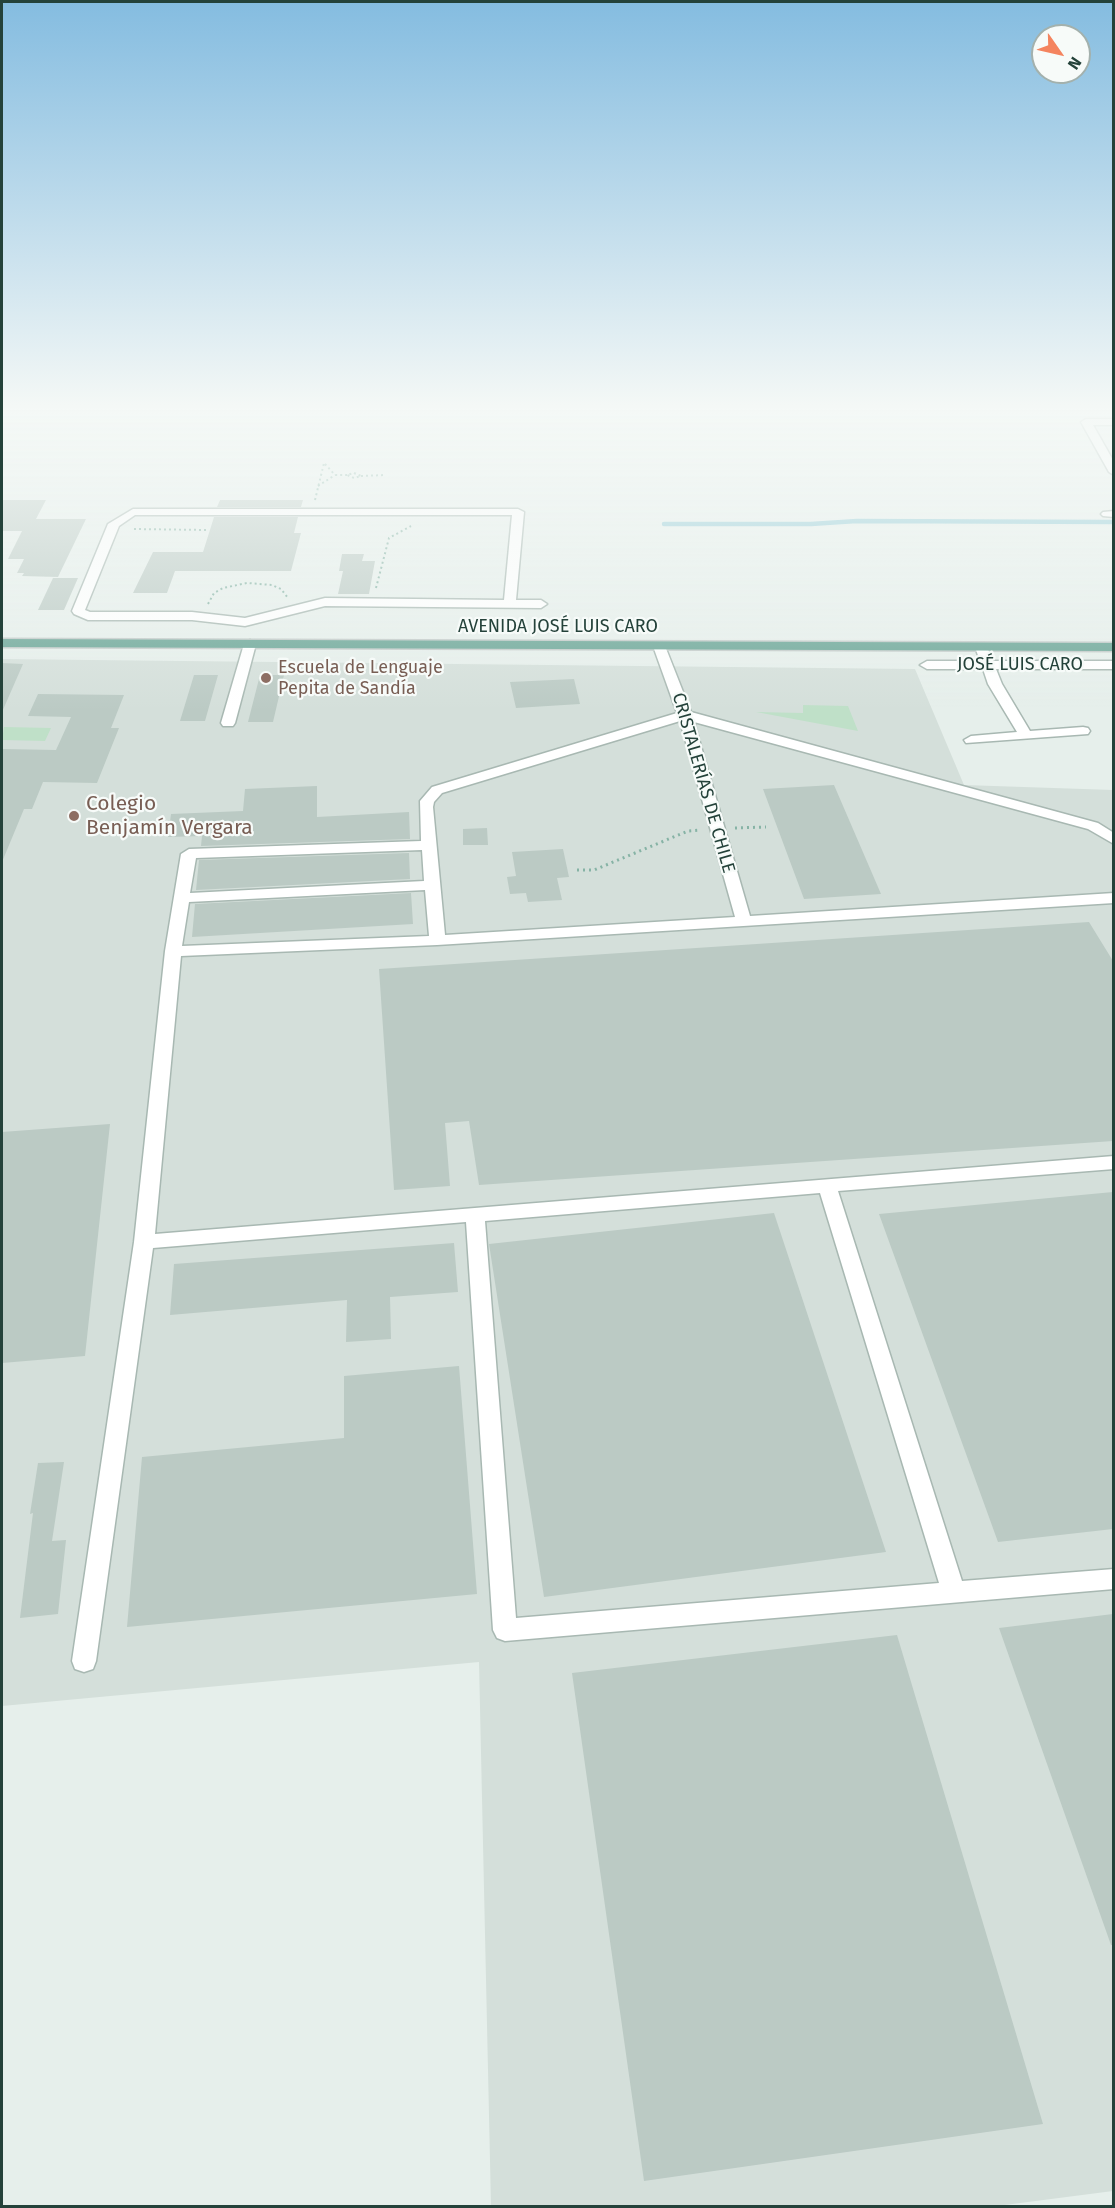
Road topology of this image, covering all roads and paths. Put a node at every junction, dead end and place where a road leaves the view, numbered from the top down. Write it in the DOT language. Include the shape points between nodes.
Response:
graph roads {
  1 [pos="314,505"];
  2 [pos="312,512"];
  3 [pos="112,529"];
  4 [pos="206,530"];
  5 [pos="389,538"];
  6 [pos="373,603"];
  7 [pos="510,604"];
  8 [pos="541,604"];
  9 [pos="269,616"];
  10 [pos="225,619"];
  11 [pos="245,622"];
  12 [pos="2,643"];
  13 [pos="234,644"];
  14 [pos="250,644"];
  15 [pos="659,645"];
  16 [pos="981,647"];
  17 [pos="1113,647"];
  18 [pos="927,665"];
  19 [pos="988,665"];
  20 [pos="1113,665"];
  21 [pos="685,715"];
  22 [pos="228,723"];
  23 [pos="1083,731"];
  24 [pos="1026,736"];
  25 [pos="971,740"];
  26 [pos="766,827"];
  27 [pos="717,829"];
  28 [pos="1113,840"];
  29 [pos="429,845"];
  30 [pos="578,870"];
  31 [pos="433,885"];
  32 [pos="181,898"];
  33 [pos="1113,898"];
  34 [pos="744,922"];
  35 [pos="437,940"];
  36 [pos="173,951"];
  37 [pos="1113,1162"];
  38 [pos="827,1186"];
  39 [pos="475,1215"];
  40 [pos="144,1242"];
  41 [pos="1113,1579"];
  42 [pos="953,1592"];
  43 [pos="84,1661"];
  1 -- 2 [label="path"];
  2 -- 3 [label="street" via="132,512 119,519"];
  2 -- 7 [label="street" via="518,512"];
  3 -- 4 [label="path"];
  3 -- 10 [label="street" via="78,611"];
  5 -- 6 [label="path"];
  6 -- 7 [label="street"];
  6 -- 9 [label="street" via="325,602"];
  7 -- 8 [label="street"];
  9 -- 10 [label="path" via="286,606 287,594 272,585 248,583 223,588 208,599 211,611"];
  9 -- 11 [label="street"];
  10 -- 11 [label="street"];
  11 -- 13 [label="street"];
  12 -- 13 [label="main road, AVENIDA JOSÉ LUIS CARO"];
  13 -- 14 [label="main road, AVENIDA JOSÉ LUIS CARO"];
  14 -- 15 [label="main road, AVENIDA JOSÉ LUIS CARO"];
  14 -- 22 [label="street"];
  15 -- 16 [label="main road, AVENIDA JOSÉ LUIS CARO"];
  15 -- 21 [label="street, CRISTALERÍAS DE CHILE"];
  16 -- 17 [label="main road, AVENIDA JOSÉ LUIS CARO"];
  16 -- 19 [label="street"];
  18 -- 19 [label="street, JOSÉ LUIS CARO"];
  19 -- 20 [label="street, JOSÉ LUIS CARO"];
  19 -- 24 [label="street"];
  21 -- 27 [label="street, CRISTALERÍAS DE CHILE"];
  21 -- 28 [label="street" via="1093,826"];
  21 -- 29 [label="street" via="437,790 427,801"];
  23 -- 24 [label="street"];
  24 -- 25 [label="street"];
  26 -- 27 [label="path"];
  27 -- 30 [label="path" via="687,831 594,870"];
  27 -- 34 [label="street, CRISTALERÍAS DE CHILE"];
  29 -- 31 [label="street"];
  29 -- 32 [label="street" via="189,854"];
  31 -- 32 [label="street"];
  31 -- 35 [label="street"];
  32 -- 36 [label="street"];
  33 -- 34 [label="street"];
  34 -- 35 [label="street"];
  35 -- 36 [label="street"];
  36 -- 40 [label="street"];
  37 -- 38 [label="street"];
  38 -- 39 [label="street"];
  38 -- 42 [label="street"];
  39 -- 40 [label="street"];
  39 -- 42 [label="street" via="505,1630"];
  40 -- 43 [label="street"];
  41 -- 42 [label="street"];
}
